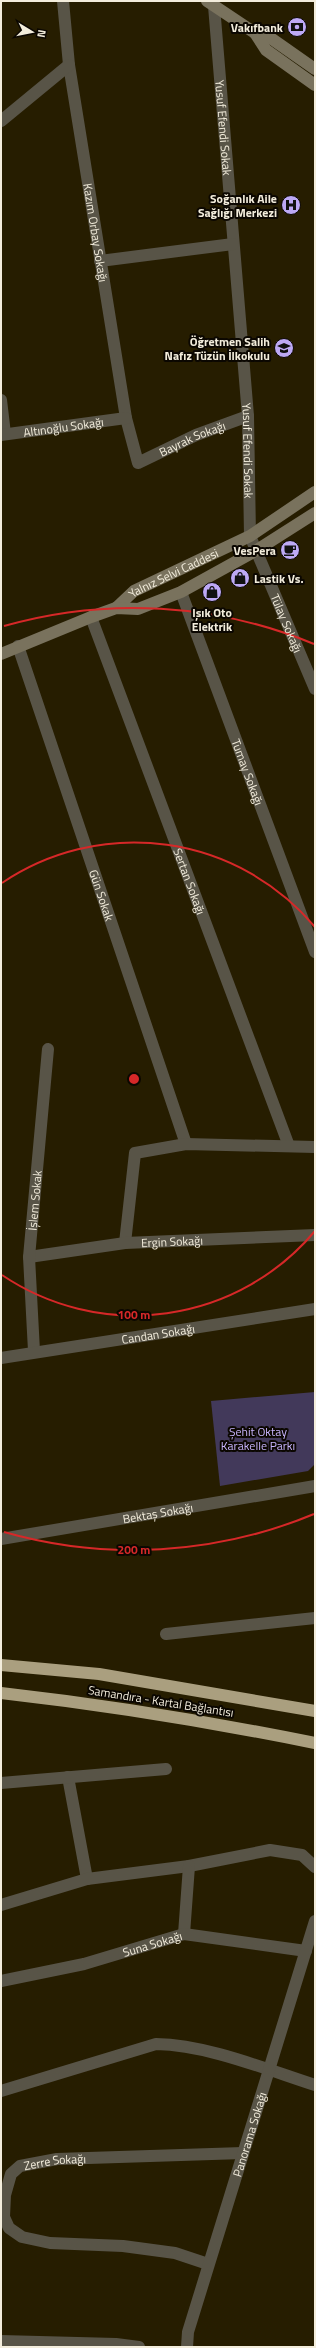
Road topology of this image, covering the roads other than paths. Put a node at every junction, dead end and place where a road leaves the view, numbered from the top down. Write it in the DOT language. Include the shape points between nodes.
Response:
graph roads {
  1 [pos="63,1"];
  2 [pos="210,3"];
  3 [pos="256,33"];
  4 [pos="69,65"];
  5 [pos="315,69"];
  6 [pos="315,85"];
  7 [pos="1,122"];
  8 [pos="233,244"];
  9 [pos="100,261"];
  10 [pos="1,400"];
  11 [pos="248,416"];
  12 [pos="126,418"];
  13 [pos="3,435"];
  14 [pos="138,463"];
  15 [pos="315,492"];
  16 [pos="315,513"];
  17 [pos="250,536"];
  18 [pos="257,550"];
  19 [pos="181,592"];
  20 [pos="116,608"];
  21 [pos="91,617"];
  22 [pos="18,646"];
  23 [pos="1,654"];
  24 [pos="315,689"];
  25 [pos="315,952"];
  26 [pos="48,1049"];
  27 [pos="186,1144"];
  28 [pos="289,1146"];
  29 [pos="315,1147"];
  30 [pos="315,1235"];
  31 [pos="125,1243"];
  32 [pos="29,1257"];
  33 [pos="315,1309"];
  34 [pos="34,1351"];
  35 [pos="1,1358"];
  36 [pos="315,1486"];
  37 [pos="1,1539"];
  38 [pos="315,1618"];
  39 [pos="166,1634"];
  40 [pos="1,1665"];
  41 [pos="1,1693"];
  42 [pos="315,1711"];
  43 [pos="315,1743"];
  44 [pos="166,1770"];
  45 [pos="68,1776"];
  46 [pos="1,1783"];
  47 [pos="190,1866"];
  48 [pos="315,1868"];
  49 [pos="87,1880"];
  50 [pos="1,1905"];
  51 [pos="314,1928"];
  52 [pos="184,1934"];
  53 [pos="306,1951"];
  54 [pos="1,1981"];
  55 [pos="269,2070"];
  56 [pos="315,2085"];
  57 [pos="1,2091"];
  58 [pos="243,2153"];
  59 [pos="208,2264"];
  60 [pos="1,2341"];
  61 [pos="139,2347"];
  62 [pos="187,2347"];
  1 -- 4 [label="street, Kazım Orbay Sokağı"];
  2 -- 3 [label="street"];
  2 -- 8 [label="street, Yusuf Efendi Sokak"];
  3 -- 5 [label="street" via="272,39"];
  3 -- 6 [label="street" via="266,50"];
  4 -- 7 [label="street"];
  4 -- 9 [label="street, Kazım Orbay Sokağı"];
  8 -- 9 [label="street"];
  8 -- 11 [label="street, Yusuf Efendi Sokak"];
  9 -- 12 [label="street, Kazım Orbay Sokağı"];
  10 -- 13 [label="street"];
  11 -- 14 [label="street, Bayrak Sokağı" via="196,435"];
  11 -- 17 [label="street, Yusuf Efendi Sokak"];
  12 -- 13 [label="street, Altınoğlu Sokağı"];
  12 -- 14 [label="street, Kazım Orbay Sokağı"];
  15 -- 17 [label="street, Yalnız Selvi Caddesi"];
  16 -- 18 [label="street, Yalnız Selvi Caddesi"];
  17 -- 18 [label="street, Tülay Sokağı"];
  17 -- 20 [label="street, Yalnız Selvi Caddesi" via="134,591"];
  18 -- 19 [label="street, Yalnız Selvi Caddesi"];
  18 -- 24 [label="street, Tülay Sokağı"];
  19 -- 20 [label="street, Yalnız Selvi Caddesi" via="138,609"];
  19 -- 25 [label="street, Tumay Sokağı"];
  20 -- 21 [label="street, Yalnız Selvi Caddesi"];
  21 -- 22 [label="street, Yalnız Selvi Caddesi"];
  21 -- 28 [label="street, Sertan Sokağı"];
  22 -- 23 [label="street, Yalnız Selvi Caddesi"];
  22 -- 27 [label="street, Gün Sokak"];
  26 -- 32 [label="street, İşlem Sokak"];
  27 -- 28 [label="street"];
  27 -- 31 [label="street" via="134,1153"];
  28 -- 29 [label="street"];
  30 -- 31 [label="street, Ergin Sokağı"];
  31 -- 32 [label="street, Ergin Sokağı"];
  32 -- 34 [label="street, İşlem Sokak"];
  33 -- 34 [label="street, Candan Sokağı"];
  34 -- 35 [label="street, Candan Sokağı"];
  36 -- 37 [label="street, Bektaş Sokağı"];
  38 -- 39 [label="street"];
  40 -- 42 [label="highway, Samandıra - Kartal Bağlantısı" via="99,1674"];
  41 -- 43 [label="highway, Samandıra - Kartal Bağlantısı" via="86,1703 218,1724"];
  44 -- 45 [label="street"];
  45 -- 46 [label="street"];
  45 -- 49 [label="street"];
  47 -- 48 [label="street" via="270,1850 302,1855"];
  47 -- 49 [label="street"];
  47 -- 52 [label="street"];
  49 -- 50 [label="street"];
  51 -- 53 [label="street, Panorama Sokağı"];
  52 -- 53 [label="street, Suna Sokağı"];
  52 -- 54 [label="street, Suna Sokağı" via="84,1964"];
  53 -- 55 [label="street, Panorama Sokağı"];
  55 -- 56 [label="street"];
  55 -- 57 [label="street" via="176,2045 156,2044"];
  55 -- 58 [label="street, Panorama Sokağı"];
  58 -- 59 [label="street, Panorama Sokağı"];
  58 -- 59 [label="street, Zerre Sokağı" via="57,2159 20,2166 11,2174 5,2195 4,2216 9,2228 22,2238 175,2253"];
  59 -- 62 [label="street, Panorama Sokağı" via="188,2332"];
  60 -- 61 [label="street"];
}
